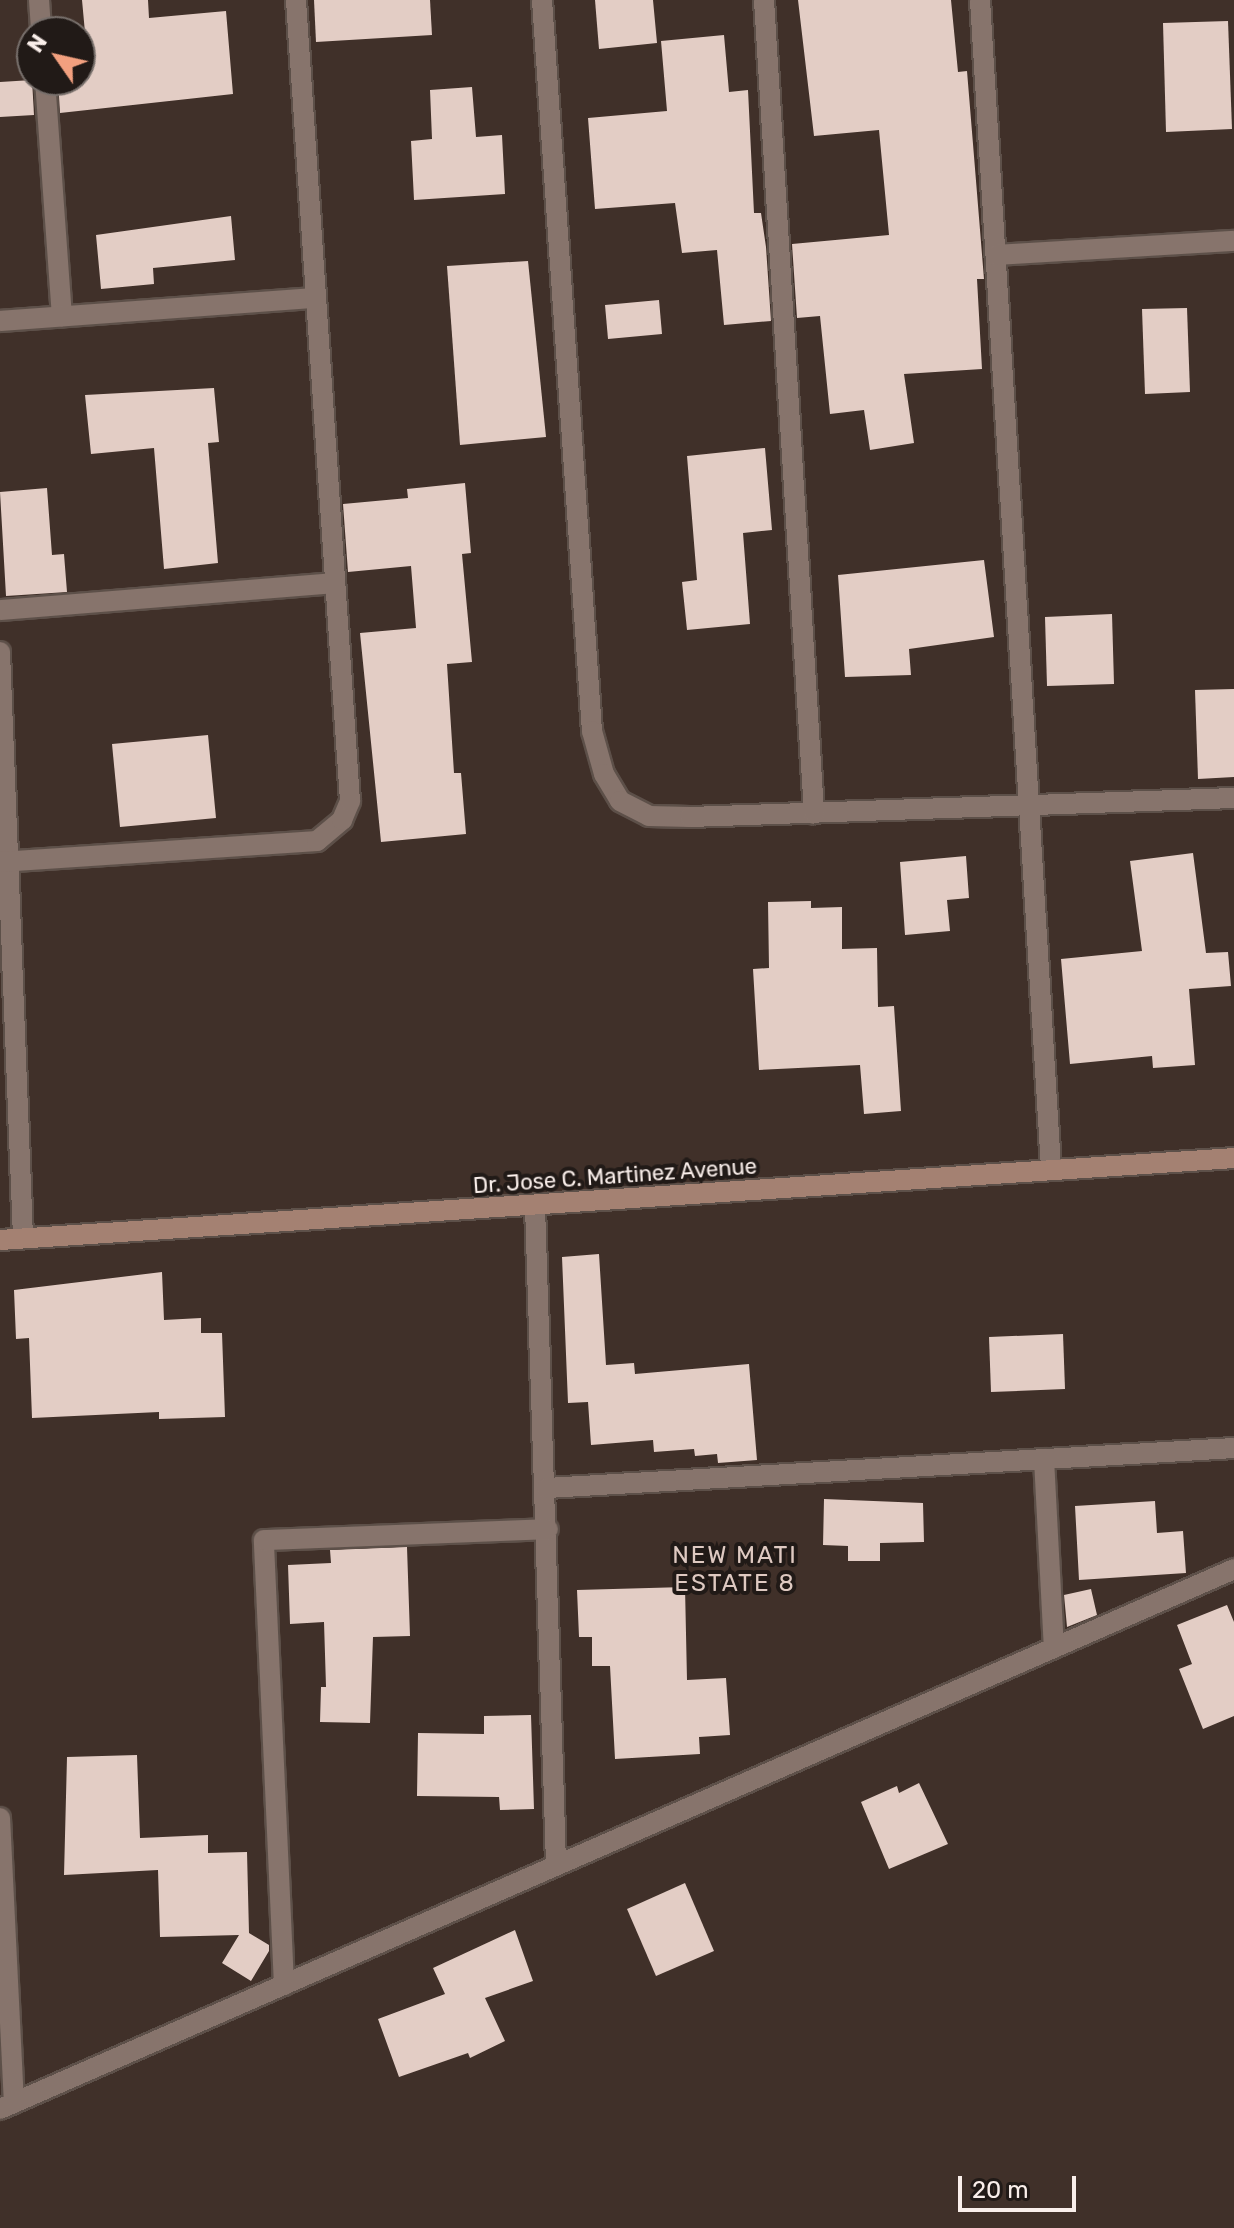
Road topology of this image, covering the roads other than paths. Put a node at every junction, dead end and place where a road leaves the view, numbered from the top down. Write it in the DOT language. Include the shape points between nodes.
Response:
graph roads {
  1 [pos="296,0"];
  2 [pos="542,0"];
  3 [pos="764,0"];
  4 [pos="980,0"];
  5 [pos="46,96"];
  6 [pos="1234,241"];
  7 [pos="997,255"];
  8 [pos="315,298"];
  9 [pos="62,316"];
  10 [pos="0,321"];
  11 [pos="335,583"];
  12 [pos="0,610"];
  13 [pos="0,652"];
  14 [pos="1234,798"];
  15 [pos="1032,805"];
  16 [pos="814,813"];
  17 [pos="5,862"];
  18 [pos="1234,1158"];
  19 [pos="1051,1168"];
  20 [pos="535,1206"];
  21 [pos="23,1238"];
  22 [pos="0,1240"];
  23 [pos="1234,1448"];
  24 [pos="1044,1459"];
  25 [pos="547,1488"];
  26 [pos="548,1529"];
  27 [pos="1234,1569"];
  28 [pos="1054,1648"];
  29 [pos="0,1818"];
  30 [pos="556,1865"];
  31 [pos="284,1985"];
  32 [pos="7,2106"];
  1 -- 8 [label="street"];
  2 -- 16 [label="street" via="592,731 604,774 620,801 649,816"];
  3 -- 16 [label="street"];
  4 -- 7 [label="street"];
  5 -- 9 [label="street"];
  6 -- 7 [label="street"];
  7 -- 15 [label="street"];
  8 -- 9 [label="street"];
  8 -- 11 [label="street"];
  9 -- 10 [label="street"];
  11 -- 12 [label="street"];
  11 -- 17 [label="street" via="350,801 331,834 317,841"];
  13 -- 17 [label="street"];
  14 -- 15 [label="street"];
  15 -- 16 [label="street"];
  15 -- 19 [label="street"];
  17 -- 21 [label="street"];
  18 -- 19 [label="street, Dr. Jose C. Martinez Avenue"];
  19 -- 20 [label="street, Dr. Jose C. Martinez Avenue"];
  20 -- 21 [label="street, Dr. Jose C. Martinez Avenue"];
  20 -- 25 [label="street"];
  21 -- 22 [label="street, Dr. Jose C. Martinez Avenue"];
  23 -- 24 [label="street"];
  24 -- 25 [label="street"];
  24 -- 28 [label="street"];
  25 -- 26 [label="street"];
  26 -- 30 [label="street"];
  26 -- 31 [label="street" via="264,1540"];
  27 -- 28 [label="street"];
  28 -- 30 [label="street"];
  29 -- 32 [label="street"];
  30 -- 31 [label="street"];
  31 -- 32 [label="street"];
}
